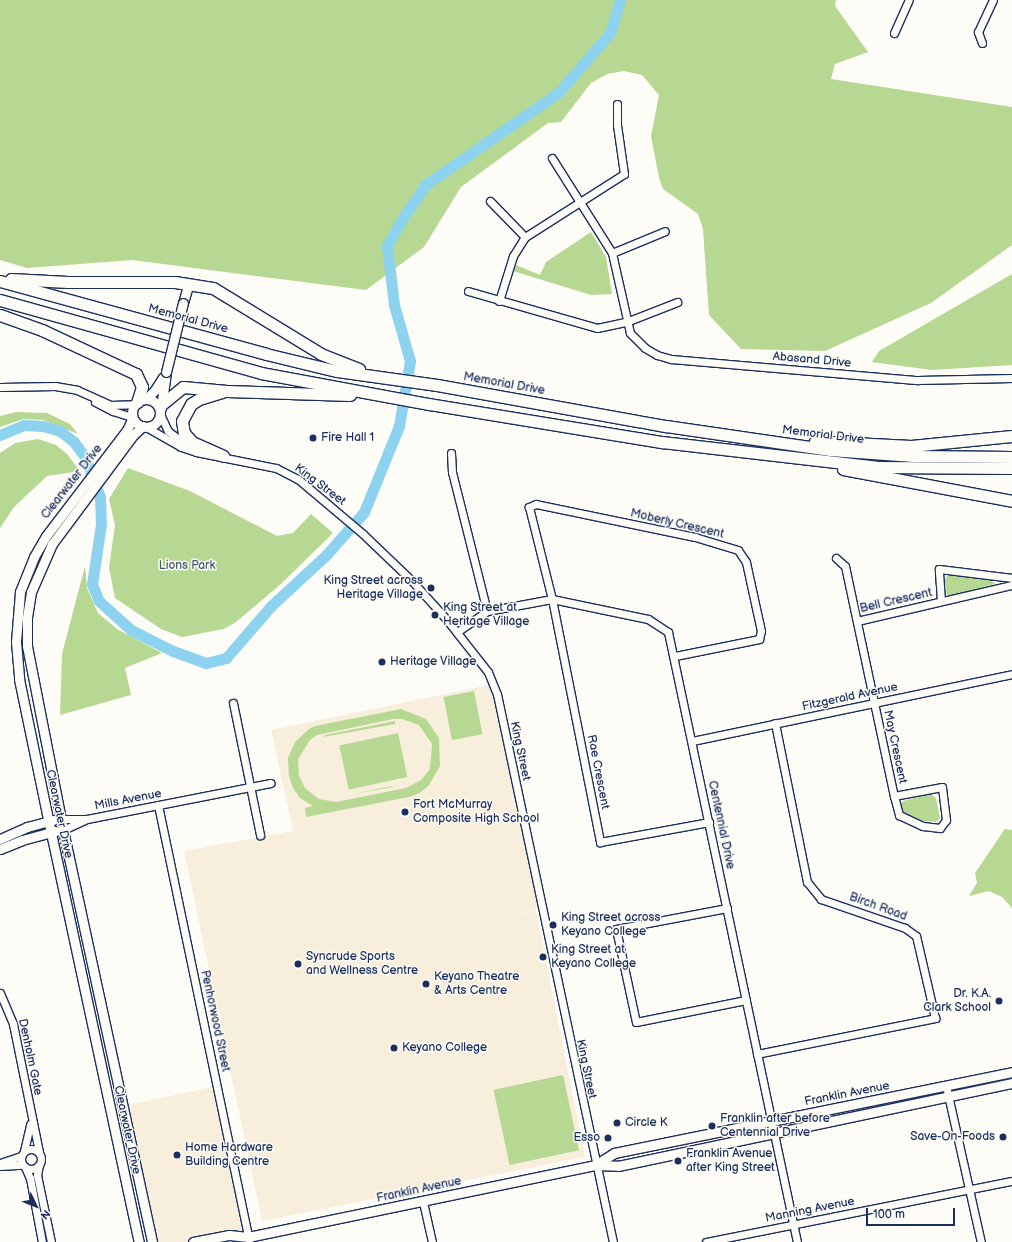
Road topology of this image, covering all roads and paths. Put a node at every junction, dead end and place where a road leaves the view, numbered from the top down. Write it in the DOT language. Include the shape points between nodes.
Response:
graph roads {
  1 [pos="909,0"];
  2 [pos="994,0"];
  3 [pos="894,33"];
  4 [pos="982,43"];
  5 [pos="617,104"];
  6 [pos="552,158"];
  7 [pos="490,201"];
  8 [pos="580,202"];
  9 [pos="665,231"];
  10 [pos="525,237"];
  11 [pos="612,253"];
  12 [pos="0,278"];
  13 [pos="0,281"];
  14 [pos="188,285"];
  15 [pos="468,291"];
  16 [pos="0,300"];
  17 [pos="499,300"];
  18 [pos="677,302"];
  19 [pos="0,315"];
  20 [pos="626,322"];
  21 [pos="166,372"];
  22 [pos="384,377"];
  23 [pos="1012,378"];
  24 [pos="0,386"];
  25 [pos="77,390"];
  26 [pos="227,391"];
  27 [pos="383,396"];
  28 [pos="139,401"];
  29 [pos="160,410"];
  30 [pos="132,418"];
  31 [pos="145,427"];
  32 [pos="130,432"];
  33 [pos="1012,436"];
  34 [pos="736,437"];
  35 [pos="208,453"];
  36 [pos="452,453"];
  37 [pos="756,453"];
  38 [pos="223,456"];
  39 [pos="1012,457"];
  40 [pos="1012,468"];
  41 [pos="1012,501"];
  42 [pos="60,526"];
  43 [pos="836,558"];
  44 [pos="1012,578"];
  45 [pos="1012,585"];
  46 [pos="552,599"];
  47 [pos="941,601"];
  48 [pos="487,611"];
  49 [pos="857,621"];
  50 [pos="457,632"];
  51 [pos="675,656"];
  52 [pos="1012,674"];
  53 [pos="233,703"];
  54 [pos="874,703"];
  55 [pos="775,723"];
  56 [pos="692,740"];
  57 [pos="271,783"];
  58 [pos="250,788"];
  59 [pos="894,796"];
  60 [pos="158,805"];
  61 [pos="60,819"];
  62 [pos="87,820"];
  63 [pos="48,821"];
  64 [pos="709,822"];
  65 [pos="63,830"];
  66 [pos="50,832"];
  67 [pos="260,835"];
  68 [pos="0,839"];
  69 [pos="0,848"];
  70 [pos="727,908"];
  71 [pos="1,996"];
  72 [pos="746,1000"];
  73 [pos="757,1054"];
  74 [pos="1012,1072"];
  75 [pos="1012,1083"];
  76 [pos="946,1086"];
  77 [pos="949,1097"];
  78 [pos="31,1120"];
  79 [pos="772,1121"];
  80 [pos="774,1133"];
  81 [pos="39,1152"];
  82 [pos="22,1153"];
  83 [pos="0,1163"];
  84 [pos="594,1164"];
  85 [pos="39,1165"];
  86 [pos="0,1166"];
  87 [pos="24,1166"];
  88 [pos="1012,1181"];
  89 [pos="970,1189"];
  90 [pos="423,1202"];
  91 [pos="794,1224"];
  92 [pos="246,1240"];
  93 [pos="42,1242"];
  94 [pos="51,1242"];
  95 [pos="139,1242"];
  96 [pos="152,1242"];
  97 [pos="194,1242"];
  98 [pos="432,1242"];
  99 [pos="612,1242"];
  100 [pos="706,1242"];
  101 [pos="797,1242"];
  102 [pos="982,1242"];
  1 -- 3 [label="street"];
  2 -- 4 [label="street" via="978,32"];
  5 -- 8 [label="street" via="617,126 624,174"];
  6 -- 8 [label="street"];
  7 -- 10 [label="street"];
  8 -- 10 [label="street"];
  8 -- 11 [label="street"];
  9 -- 11 [label="street"];
  10 -- 17 [label="street" via="513,256"];
  11 -- 20 [label="street, Abasand Drive"];
  12 -- 14 [label="highway" via="68,282 175,282"];
  13 -- 22 [label="highway, Memorial Drive" via="266,354 337,371"];
  14 -- 21 [label="main road, bridge"];
  14 -- 22 [label="highway" via="213,288 321,354"];
  15 -- 17 [label="street"];
  16 -- 27 [label="highway, Memorial Drive" via="261,373"];
  17 -- 20 [label="street" via="597,328"];
  18 -- 20 [label="street"];
  19 -- 28 [label="highway" via="42,330 136,374 142,387"];
  20 -- 23 [label="street, Abasand Drive" via="630,333 645,348 671,359 918,380"];
  21 -- 28 [label="main road" via="155,390"];
  21 -- 29 [label="main road"];
  22 -- 34 [label="highway, Memorial Drive"];
  24 -- 25 [label="street" via="35,385"];
  25 -- 28 [label="street" via="110,405"];
  25 -- 30 [label="street" via="102,407"];
  26 -- 27 [label="highway"];
  26 -- 29 [label="highway" via="183,387"];
  26 -- 38 [label="highway" via="199,398 186,409 182,421 184,433 192,442"];
  27 -- 37 [label="highway, Memorial Drive" via="662,442"];
  28 -- 29 [label="main road" via="156,403"];
  28 -- 30 [label="main road"];
  29 -- 31 [label="main road" via="156,423"];
  29 -- 35 [label="street, King Street" via="165,426 176,438"];
  30 -- 31 [label="main road"];
  30 -- 32 [label="main road, Clearwater Drive"];
  31 -- 32 [label="main road, Clearwater Drive"];
  31 -- 35 [label="street, King Street" via="181,447"];
  32 -- 42 [label="main road, Clearwater Drive"];
  33 -- 34 [label="highway" via="989,441 912,446"];
  34 -- 39 [label="highway, Memorial Drive" via="830,450 905,456"];
  35 -- 38 [label="street, King Street"];
  36 -- 48 [label="street" via="452,472"];
  37 -- 40 [label="highway, Memorial Drive" via="877,467"];
  37 -- 41 [label="highway"];
  38 -- 50 [label="street, King Street" via="288,473 363,534 422,591"];
  42 -- 61 [label="main road, Clearwater Drive" via="31,592 27,618 27,646"];
  42 -- 63 [label="main road, Clearwater Drive" via="26,573 20,592 16,630 19,679"];
  43 -- 49 [label="street, Bell Crescent" via="845,566"];
  44 -- 47 [label="street, Bell Crescent" via="939,569"];
  45 -- 47 [label="street, Bell Crescent"];
  46 -- 48 [label="street, Centennial Drive"];
  46 -- 51 [label="street, Centennial Drive" via="648,619 668,632"];
  46 -- 51 [label="street, Moberly Crescent" via="529,507 536,504 695,537 738,550 746,562 761,631 759,639"];
  46 -- 64 [label="street, Rae Crescent" via="600,842"];
  47 -- 49 [label="street, Bell Crescent"];
  48 -- 50 [label="street, Centennial Drive"];
  49 -- 54 [label="street, Bell Crescent"];
  50 -- 84 [label="street, King Street" via="488,672 497,694"];
  51 -- 56 [label="street, Centennial Drive"];
  52 -- 54 [label="street, Fitzgerald Avenue"];
  53 -- 58 [label="street"];
  54 -- 55 [label="street, Fitzgerald Avenue"];
  54 -- 59 [label="street, May Crescent"];
  55 -- 56 [label="street, Fitzgerald Avenue"];
  55 -- 73 [label="street, Birch Road" via="807,882 821,899 905,928 916,936 935,1018"];
  56 -- 64 [label="street, Centennial Drive"];
  57 -- 58 [label="street, Mills Avenue"];
  58 -- 60 [label="street, Mills Avenue"];
  58 -- 67 [label="street"];
  59 -- 59 [label="street, May Crescent" via="899,814 923,826 940,828 946,820 942,788"];
  60 -- 62 [label="street, Mills Avenue"];
  60 -- 92 [label="street, Penhorwood Street"];
  61 -- 62 [label="street, Mills Avenue"];
  61 -- 63 [label="main road"];
  61 -- 65 [label="main road, Clearwater Drive"];
  62 -- 65 [label="street, Mills Avenue"];
  63 -- 66 [label="main road, Clearwater Drive"];
  63 -- 68 [label="main road"];
  64 -- 70 [label="street, Centennial Drive"];
  65 -- 66 [label="main road"];
  65 -- 96 [label="main road, Clearwater Drive"];
  66 -- 69 [label="main road"];
  66 -- 95 [label="main road, Clearwater Drive"];
  70 -- 72 [label="street, Centennial Drive"];
  70 -- 72 [label="street" via="616,929 636,1022"];
  71 -- 78 [label="street, Denholm Gate" via="12,1024"];
  72 -- 73 [label="street, Centennial Drive"];
  73 -- 79 [label="street, Centennial Drive"];
  74 -- 76 [label="main road, Franklin Avenue"];
  75 -- 77 [label="main road, Franklin Avenue"];
  76 -- 77 [label="street"];
  76 -- 79 [label="main road, Franklin Avenue"];
  77 -- 80 [label="main road, Franklin Avenue"];
  77 -- 89 [label="street"];
  78 -- 81 [label="street, Denholm Gate"];
  78 -- 82 [label="street, Denholm Gate"];
  79 -- 80 [label="street, Centennial Drive"];
  79 -- 84 [label="main road, Franklin Avenue" via="614,1153"];
  80 -- 84 [label="main road, Franklin Avenue" via="618,1166"];
  80 -- 91 [label="street, Centennial Drive"];
  81 -- 82 [label="street" via="34,1149"];
  81 -- 85 [label="street"];
  82 -- 83 [label="street"];
  82 -- 87 [label="street"];
  84 -- 90 [label="main road, Franklin Avenue"];
  84 -- 99 [label="street, King Street"];
  85 -- 87 [label="street" via="34,1168"];
  85 -- 94 [label="street" via="37,1174"];
  86 -- 87 [label="street"];
  87 -- 93 [label="street" via="29,1173"];
  88 -- 89 [label="street, Manning Avenue"];
  89 -- 91 [label="street, Manning Avenue"];
  89 -- 102 [label="street"];
  90 -- 92 [label="main road, Franklin Avenue"];
  90 -- 98 [label="street"];
  91 -- 100 [label="street, Manning Avenue"];
  91 -- 101 [label="street, Centennial Drive"];
  92 -- 97 [label="main road, Franklin Avenue" via="229,1235"];
}
